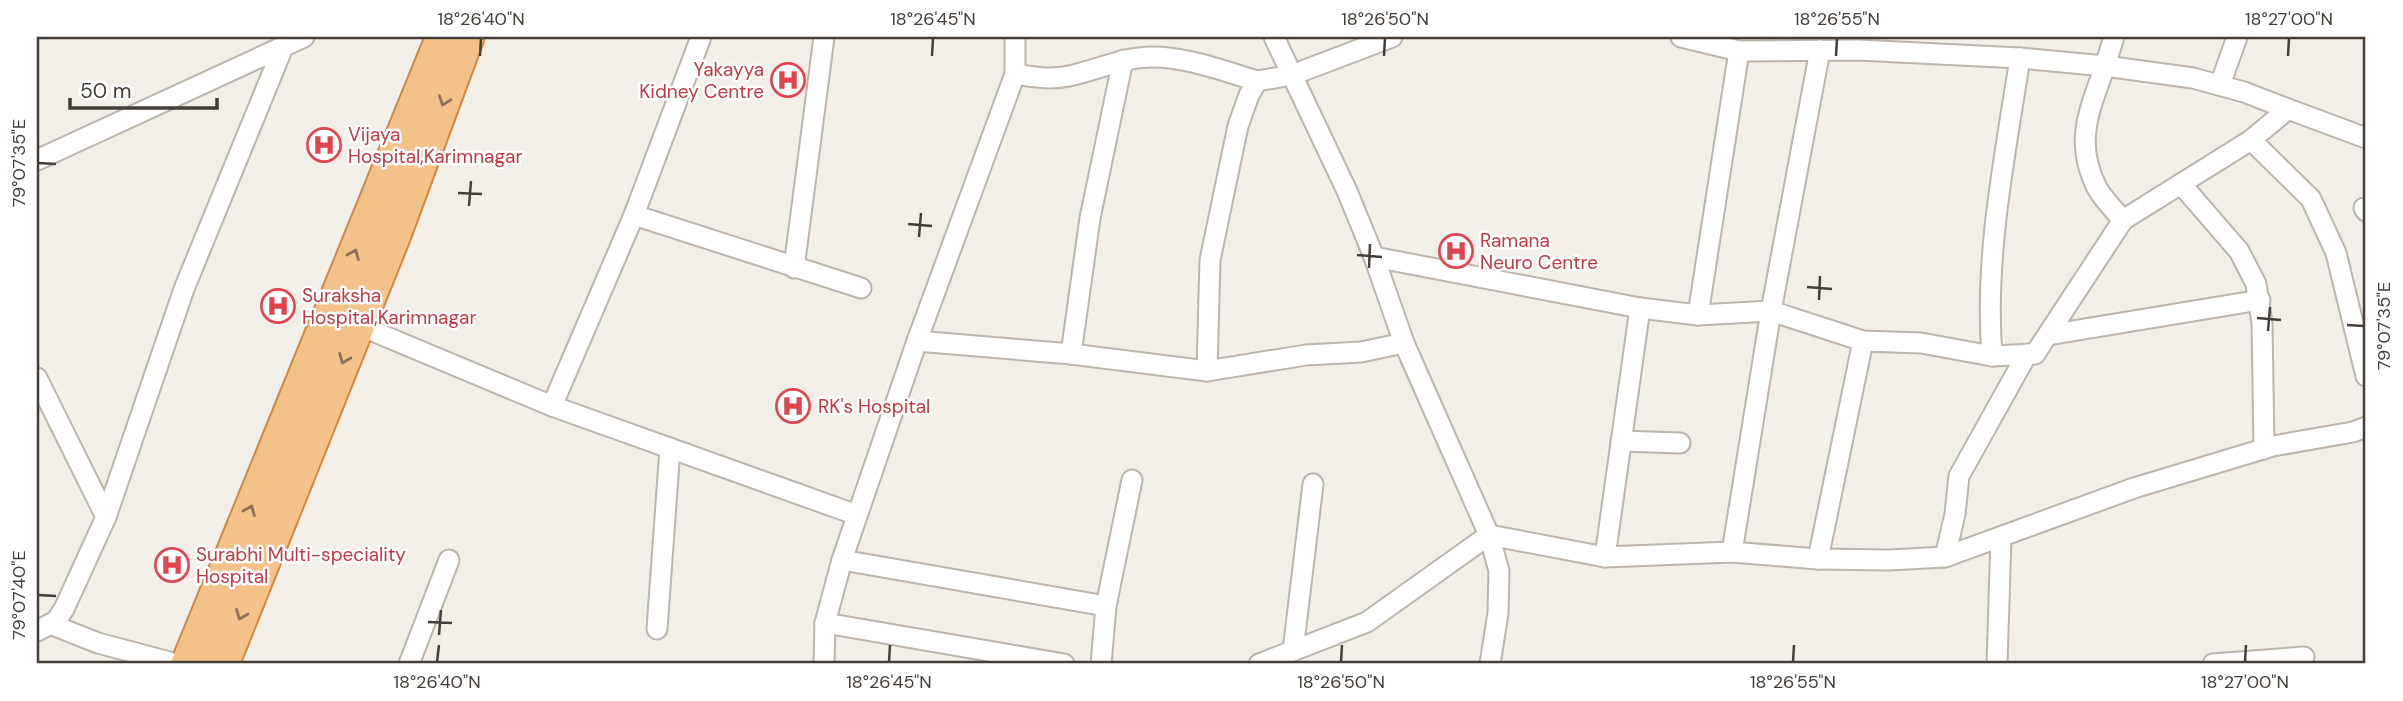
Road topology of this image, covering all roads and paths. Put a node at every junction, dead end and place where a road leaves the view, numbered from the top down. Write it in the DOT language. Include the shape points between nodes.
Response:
graph roads {
  1 [pos="304,37"];
  2 [pos="443,37"];
  3 [pos="467,37"];
  4 [pos="701,37"];
  5 [pos="824,37"];
  6 [pos="1016,37"];
  7 [pos="1274,37"];
  8 [pos="1392,37"];
  9 [pos="2114,37"];
  10 [pos="2237,37"];
  11 [pos="1692,38"];
  12 [pos="284,45"];
  13 [pos="1820,50"];
  14 [pos="1739,51"];
  15 [pos="2020,58"];
  16 [pos="1123,60"];
  17 [pos="2105,66"];
  18 [pos="1015,74"];
  19 [pos="1292,75"];
  20 [pos="1257,81"];
  21 [pos="2220,85"];
  22 [pos="2288,109"];
  23 [pos="2366,138"];
  24 [pos="2251,140"];
  25 [pos="37,160"];
  26 [pos="2181,184"];
  27 [pos="634,215"];
  28 [pos="2123,220"];
  29 [pos="1374,257"];
  30 [pos="794,268"];
  31 [pos="861,288"];
  32 [pos="2260,300"];
  33 [pos="1640,308"];
  34 [pos="1770,311"];
  35 [pos="1698,315"];
  36 [pos="344,319"];
  37 [pos="2048,335"];
  38 [pos="916,341"];
  39 [pos="1864,341"];
  40 [pos="1404,344"];
  41 [pos="1070,354"];
  42 [pos="2027,354"];
  43 [pos="1992,356"];
  44 [pos="1207,371"];
  45 [pos="2366,376"];
  46 [pos="37,378"];
  47 [pos="552,406"];
  48 [pos="2366,427"];
  49 [pos="1621,441"];
  50 [pos="1680,443"];
  51 [pos="670,448"];
  52 [pos="2264,449"];
  53 [pos="1132,480"];
  54 [pos="1313,484"];
  55 [pos="857,516"];
  56 [pos="106,517"];
  57 [pos="1489,534"];
  58 [pos="2001,537"];
  59 [pos="1732,552"];
  60 [pos="1605,557"];
  61 [pos="1945,557"];
  62 [pos="1818,559"];
  63 [pos="449,560"];
  64 [pos="842,560"];
  65 [pos="1106,606"];
  66 [pos="825,623"];
  67 [pos="44,628"];
  68 [pos="657,629"];
  69 [pos="2304,657"];
  70 [pos="1276,660"];
  71 [pos="177,664"];
  72 [pos="188,664"];
  73 [pos="222,664"];
  74 [pos="409,664"];
  75 [pos="824,664"];
  76 [pos="1064,664"];
  77 [pos="1101,664"];
  78 [pos="1490,664"];
  79 [pos="1997,664"];
  80 [pos="2213,664"];
  1 -- 12 [label="street"];
  36 -- 2 [label="highway, one-way"];
  3 -- 36 [label="highway, one-way"];
  4 -- 27 [label="street"];
  5 -- 30 [label="street"];
  6 -- 18 [label="street"];
  7 -- 19 [label="street"];
  8 -- 19 [label="street"];
  9 -- 17 [label="street"];
  10 -- 21 [label="street"];
  11 -- 14 [label="street"];
  12 -- 25 [label="street"];
  12 -- 56 [label="street" via="184,289"];
  13 -- 14 [label="street"];
  13 -- 15 [label="street"];
  13 -- 34 [label="street"];
  14 -- 35 [label="street"];
  15 -- 17 [label="street"];
  15 -- 43 [label="street" via="1998,206 1989,316"];
  16 -- 18 [label="street" via="1066,77"];
  16 -- 20 [label="street" via="1151,57 1193,62"];
  16 -- 41 [label="street" via="1090,218"];
  17 -- 21 [label="street"];
  17 -- 28 [label="street" via="2085,126 2085,154 2096,188"];
  18 -- 38 [label="street"];
  19 -- 20 [label="street"];
  19 -- 29 [label="street"];
  20 -- 44 [label="street" via="1238,126 1210,260"];
  21 -- 22 [label="street"];
  22 -- 23 [label="street"];
  22 -- 24 [label="street"];
  24 -- 26 [label="street"];
  24 -- 45 [label="street" via="2311,199 2336,253"];
  26 -- 28 [label="street"];
  26 -- 32 [label="street" via="2239,251"];
  27 -- 30 [label="street"];
  27 -- 47 [label="street"];
  28 -- 37 [label="street"];
  29 -- 33 [label="street"];
  29 -- 40 [label="street"];
  30 -- 31 [label="street"];
  32 -- 37 [label="street"];
  32 -- 52 [label="street"];
  33 -- 35 [label="street"];
  33 -- 49 [label="street"];
  34 -- 35 [label="street"];
  34 -- 39 [label="street"];
  34 -- 59 [label="street"];
  36 -- 47 [label="street"];
  72 -- 36 [label="highway, one-way"];
  36 -- 73 [label="highway, one-way"];
  37 -- 42 [label="street" via="2035,354"];
  38 -- 41 [label="street"];
  38 -- 55 [label="street"];
  39 -- 43 [label="street" via="1921,343"];
  39 -- 62 [label="street"];
  40 -- 44 [label="street"];
  40 -- 57 [label="street"];
  41 -- 44 [label="street"];
  42 -- 43 [label="street"];
  42 -- 61 [label="street" via="1959,476"];
  46 -- 56 [label="street"];
  47 -- 51 [label="street"];
  48 -- 52 [label="street"];
  49 -- 50 [label="street"];
  49 -- 60 [label="street"];
  51 -- 55 [label="street"];
  51 -- 68 [label="street"];
  52 -- 58 [label="street" via="2134,488"];
  53 -- 65 [label="street"];
  54 -- 70 [label="street"];
  55 -- 64 [label="street"];
  56 -- 67 [label="street" via="64,609"];
  57 -- 60 [label="street"];
  57 -- 70 [label="street" via="1367,622"];
  57 -- 78 [label="street" via="1499,571"];
  58 -- 61 [label="street"];
  58 -- 79 [label="street"];
  59 -- 60 [label="street"];
  59 -- 62 [label="street"];
  61 -- 62 [label="street"];
  63 -- 74 [label="street"];
  64 -- 65 [label="street"];
  64 -- 66 [label="street"];
  65 -- 77 [label="street"];
  66 -- 75 [label="street"];
  66 -- 76 [label="street"];
  67 -- 71 [label="street"];
  69 -- 80 [label="street"];
}
